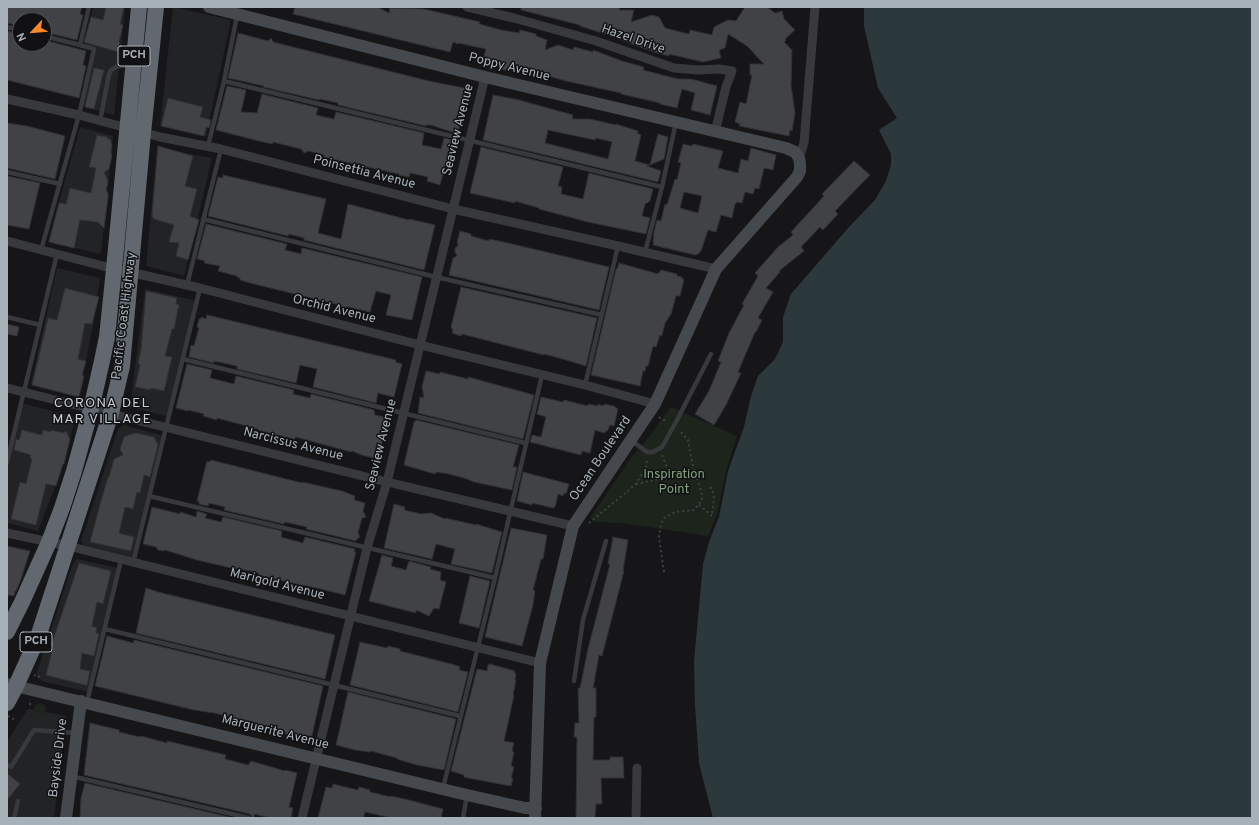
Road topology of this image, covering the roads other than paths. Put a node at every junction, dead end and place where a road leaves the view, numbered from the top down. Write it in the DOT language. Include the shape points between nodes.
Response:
graph roads {
  1 [pos="89,7"];
  2 [pos="139,7"];
  3 [pos="156,7"];
  4 [pos="209,7"];
  5 [pos="467,7"];
  6 [pos="815,7"];
  7 [pos="237,14"];
  8 [pos="52,38"];
  9 [pos="80,44"];
  10 [pos="134,65"];
  11 [pos="485,77"];
  12 [pos="224,81"];
  13 [pos="7,99"];
  14 [pos="79,115"];
  15 [pos="100,121"];
  16 [pos="676,122"];
  17 [pos="128,129"];
  18 [pos="715,132"];
  19 [pos="143,133"];
  20 [pos="470,140"];
  21 [pos="208,146"];
  22 [pos="221,150"];
  23 [pos="799,158"];
  24 [pos="7,172"];
  25 [pos="60,184"];
  26 [pos="662,187"];
  27 [pos="453,209"];
  28 [pos="203,219"];
  29 [pos="7,241"];
  30 [pos="618,246"];
  31 [pos="41,250"];
  32 [pos="645,252"];
  33 [pos="57,254"];
  34 [pos="114,269"];
  35 [pos="716,270"];
  36 [pos="131,273"];
  37 [pos="436,277"];
  38 [pos="187,285"];
  39 [pos="200,288"];
  40 [pos="602,315"];
  41 [pos="7,316"];
  42 [pos="40,325"];
  43 [pos="420,345"];
  44 [pos="711,354"];
  45 [pos="183,359"];
  46 [pos="542,375"];
  47 [pos="585,385"];
  48 [pos="7,388"];
  49 [pos="24,392"];
  50 [pos="653,407"];
  51 [pos="91,409"];
  52 [pos="111,413"];
  53 [pos="403,414"];
  54 [pos="166,427"];
  55 [pos="630,440"];
  56 [pos="525,443"];
  57 [pos="7,460"];
  58 [pos="387,482"];
  59 [pos="150,496"];
  60 [pos="510,511"];
  61 [pos="574,526"];
  62 [pos="7,533"];
  63 [pos="606,541"];
  64 [pos="49,542"];
  65 [pos="68,546"];
  66 [pos="367,548"];
  67 [pos="121,560"];
  68 [pos="133,563"];
  69 [pos="495,578"];
  70 [pos="351,616"];
  71 [pos="105,629"];
  72 [pos="7,632"];
  73 [pos="477,647"];
  74 [pos="540,663"];
  75 [pos="574,681"];
  76 [pos="12,685"];
  77 [pos="334,685"];
  78 [pos="84,701"];
  79 [pos="7,703"];
  80 [pos="460,716"];
  81 [pos="76,734"];
  82 [pos="317,758"];
  83 [pos="7,765"];
  84 [pos="638,768"];
  85 [pos="71,776"];
  86 [pos="443,789"];
  87 [pos="468,795"];
  88 [pos="18,801"];
  89 [pos="535,813"];
  90 [pos="14,818"];
  91 [pos="66,818"];
  92 [pos="249,818"];
  93 [pos="302,818"];
  94 [pos="463,818"];
  95 [pos="636,818"];
  1 -- 9 [label="lane"];
  2 -- 10 [label="highway, Pacific Coast Highway / PCH"];
  3 -- 19 [label="highway, Pacific Coast Highway / PCH"];
  4 -- 7 [label="street, Poppy Avenue"];
  5 -- 18 [label="street, Hazel Drive" via="596,41 674,68 719,68 732,72"];
  6 -- 23 [label="street" via="804,143"];
  7 -- 11 [label="street, Poppy Avenue"];
  7 -- 12 [label="lane"];
  8 -- 9 [label="lane"];
  9 -- 14 [label="lane" via="94,49"];
  10 -- 15 [label="lane" via="118,66 111,70"];
  10 -- 17 [label="highway, Pacific Coast Highway / PCH"];
  11 -- 16 [label="street, Poppy Avenue"];
  11 -- 20 [label="street, Seaview Avenue"];
  12 -- 20 [label="lane"];
  12 -- 21 [label="lane"];
  13 -- 14 [label="street, Poinsettia Avenue"];
  14 -- 15 [label="street, Poinsettia Avenue"];
  14 -- 25 [label="lane"];
  15 -- 17 [label="street, Poinsettia Avenue"];
  16 -- 18 [label="street, Poppy Avenue"];
  16 -- 26 [label="lane"];
  17 -- 19 [label="street, Poinsettia Avenue"];
  17 -- 34 [label="highway, Pacific Coast Highway / PCH"];
  18 -- 23 [label="street, Poppy Avenue" via="791,149"];
  19 -- 21 [label="street, Poinsettia Avenue"];
  19 -- 36 [label="highway, Pacific Coast Highway / PCH"];
  20 -- 26 [label="lane"];
  20 -- 27 [label="street, Seaview Avenue"];
  21 -- 22 [label="street, Poinsettia Avenue"];
  22 -- 27 [label="street, Poinsettia Avenue"];
  22 -- 28 [label="lane"];
  23 -- 35 [label="street, Ocean Boulevard" via="800,171 797,177"];
  24 -- 25 [label="lane"];
  25 -- 31 [label="lane"];
  26 -- 32 [label="lane"];
  27 -- 30 [label="street, Poinsettia Avenue"];
  27 -- 37 [label="street, Seaview Avenue"];
  28 -- 37 [label="lane"];
  28 -- 38 [label="lane"];
  29 -- 31 [label="street, Orchid Avenue"];
  30 -- 32 [label="street, Poinsettia Avenue"];
  30 -- 40 [label="lane"];
  31 -- 33 [label="street, Orchid Avenue"];
  32 -- 35 [label="street, Poinsettia Avenue"];
  33 -- 34 [label="street, Orchid Avenue"];
  33 -- 42 [label="lane"];
  34 -- 36 [label="street, Orchid Avenue"];
  34 -- 51 [label="highway, Pacific Coast Highway / PCH" via="107,337"];
  35 -- 50 [label="street, Ocean Boulevard"];
  36 -- 38 [label="street, Orchid Avenue"];
  36 -- 52 [label="highway, Pacific Coast Highway / PCH" via="122,366"];
  37 -- 40 [label="lane"];
  37 -- 43 [label="street, Seaview Avenue"];
  38 -- 39 [label="street, Orchid Avenue"];
  39 -- 43 [label="street, Orchid Avenue"];
  39 -- 45 [label="lane"];
  40 -- 47 [label="lane"];
  41 -- 42 [label="lane"];
  42 -- 49 [label="lane"];
  43 -- 46 [label="street, Orchid Avenue"];
  43 -- 53 [label="street, Seaview Avenue"];
  44 -- 55 [label="lane" via="660,449 648,452"];
  45 -- 53 [label="lane"];
  45 -- 54 [label="lane"];
  46 -- 47 [label="street, Orchid Avenue"];
  46 -- 56 [label="lane"];
  47 -- 50 [label="street, Orchid Avenue"];
  48 -- 49 [label="street, Narcissus Avenue"];
  49 -- 51 [label="street, Narcissus Avenue"];
  49 -- 57 [label="lane"];
  50 -- 55 [label="street, Ocean Boulevard"];
  51 -- 52 [label="street, Narcissus Avenue"];
  51 -- 64 [label="highway, Pacific Coast Highway / PCH" via="74,471"];
  52 -- 54 [label="street, Narcissus Avenue"];
  52 -- 65 [label="highway, Pacific Coast Highway / PCH"];
  53 -- 56 [label="lane"];
  53 -- 58 [label="street, Seaview Avenue"];
  54 -- 58 [label="street, Narcissus Avenue"];
  54 -- 59 [label="lane"];
  55 -- 61 [label="street, Ocean Boulevard"];
  56 -- 60 [label="lane"];
  58 -- 60 [label="street, Narcissus Avenue"];
  58 -- 66 [label="street, Seaview Avenue"];
  59 -- 66 [label="lane"];
  59 -- 68 [label="lane"];
  60 -- 61 [label="street, Narcissus Avenue"];
  60 -- 69 [label="lane"];
  61 -- 74 [label="street, Ocean Boulevard"];
  62 -- 64 [label="street, Marigold Avenue"];
  63 -- 75 [label="lane" via="583,620"];
  64 -- 65 [label="street, Marigold Avenue"];
  64 -- 72 [label="highway, Pacific Coast Highway / PCH"];
  65 -- 67 [label="street, Marigold Avenue"];
  65 -- 76 [label="highway, Pacific Coast Highway / PCH" via="38,636"];
  66 -- 69 [label="lane"];
  66 -- 70 [label="street, Seaview Avenue"];
  67 -- 68 [label="street, Marigold Avenue"];
  67 -- 71 [label="lane"];
  68 -- 70 [label="street, Marigold Avenue"];
  69 -- 73 [label="lane"];
  70 -- 73 [label="street, Marigold Avenue"];
  70 -- 77 [label="street, Seaview Avenue"];
  71 -- 77 [label="lane"];
  71 -- 78 [label="lane"];
  73 -- 74 [label="street, Marigold Avenue"];
  73 -- 80 [label="lane"];
  74 -- 89 [label="street, Ocean Boulevard"];
  76 -- 78 [label="street, Marguerite Avenue"];
  76 -- 79 [label="highway, Pacific Coast Highway / PCH"];
  77 -- 80 [label="lane"];
  77 -- 82 [label="street, Seaview Avenue"];
  78 -- 81 [label="street, Bayside Drive"];
  78 -- 82 [label="street, Marguerite Avenue"];
  80 -- 86 [label="lane"];
  81 -- 83 [label="lane" via="34,730 11,767"];
  81 -- 85 [label="street, Bayside Drive"];
  82 -- 86 [label="street, Marguerite Avenue"];
  82 -- 93 [label="street, Seaview Avenue"];
  84 -- 95 [label="street"];
  85 -- 91 [label="street, Bayside Drive"];
  85 -- 92 [label="lane"];
  86 -- 87 [label="street, Marguerite Avenue"];
  87 -- 89 [label="street, Marguerite Avenue" via="525,808"];
  87 -- 94 [label="lane"];
  88 -- 90 [label="lane"];
}
